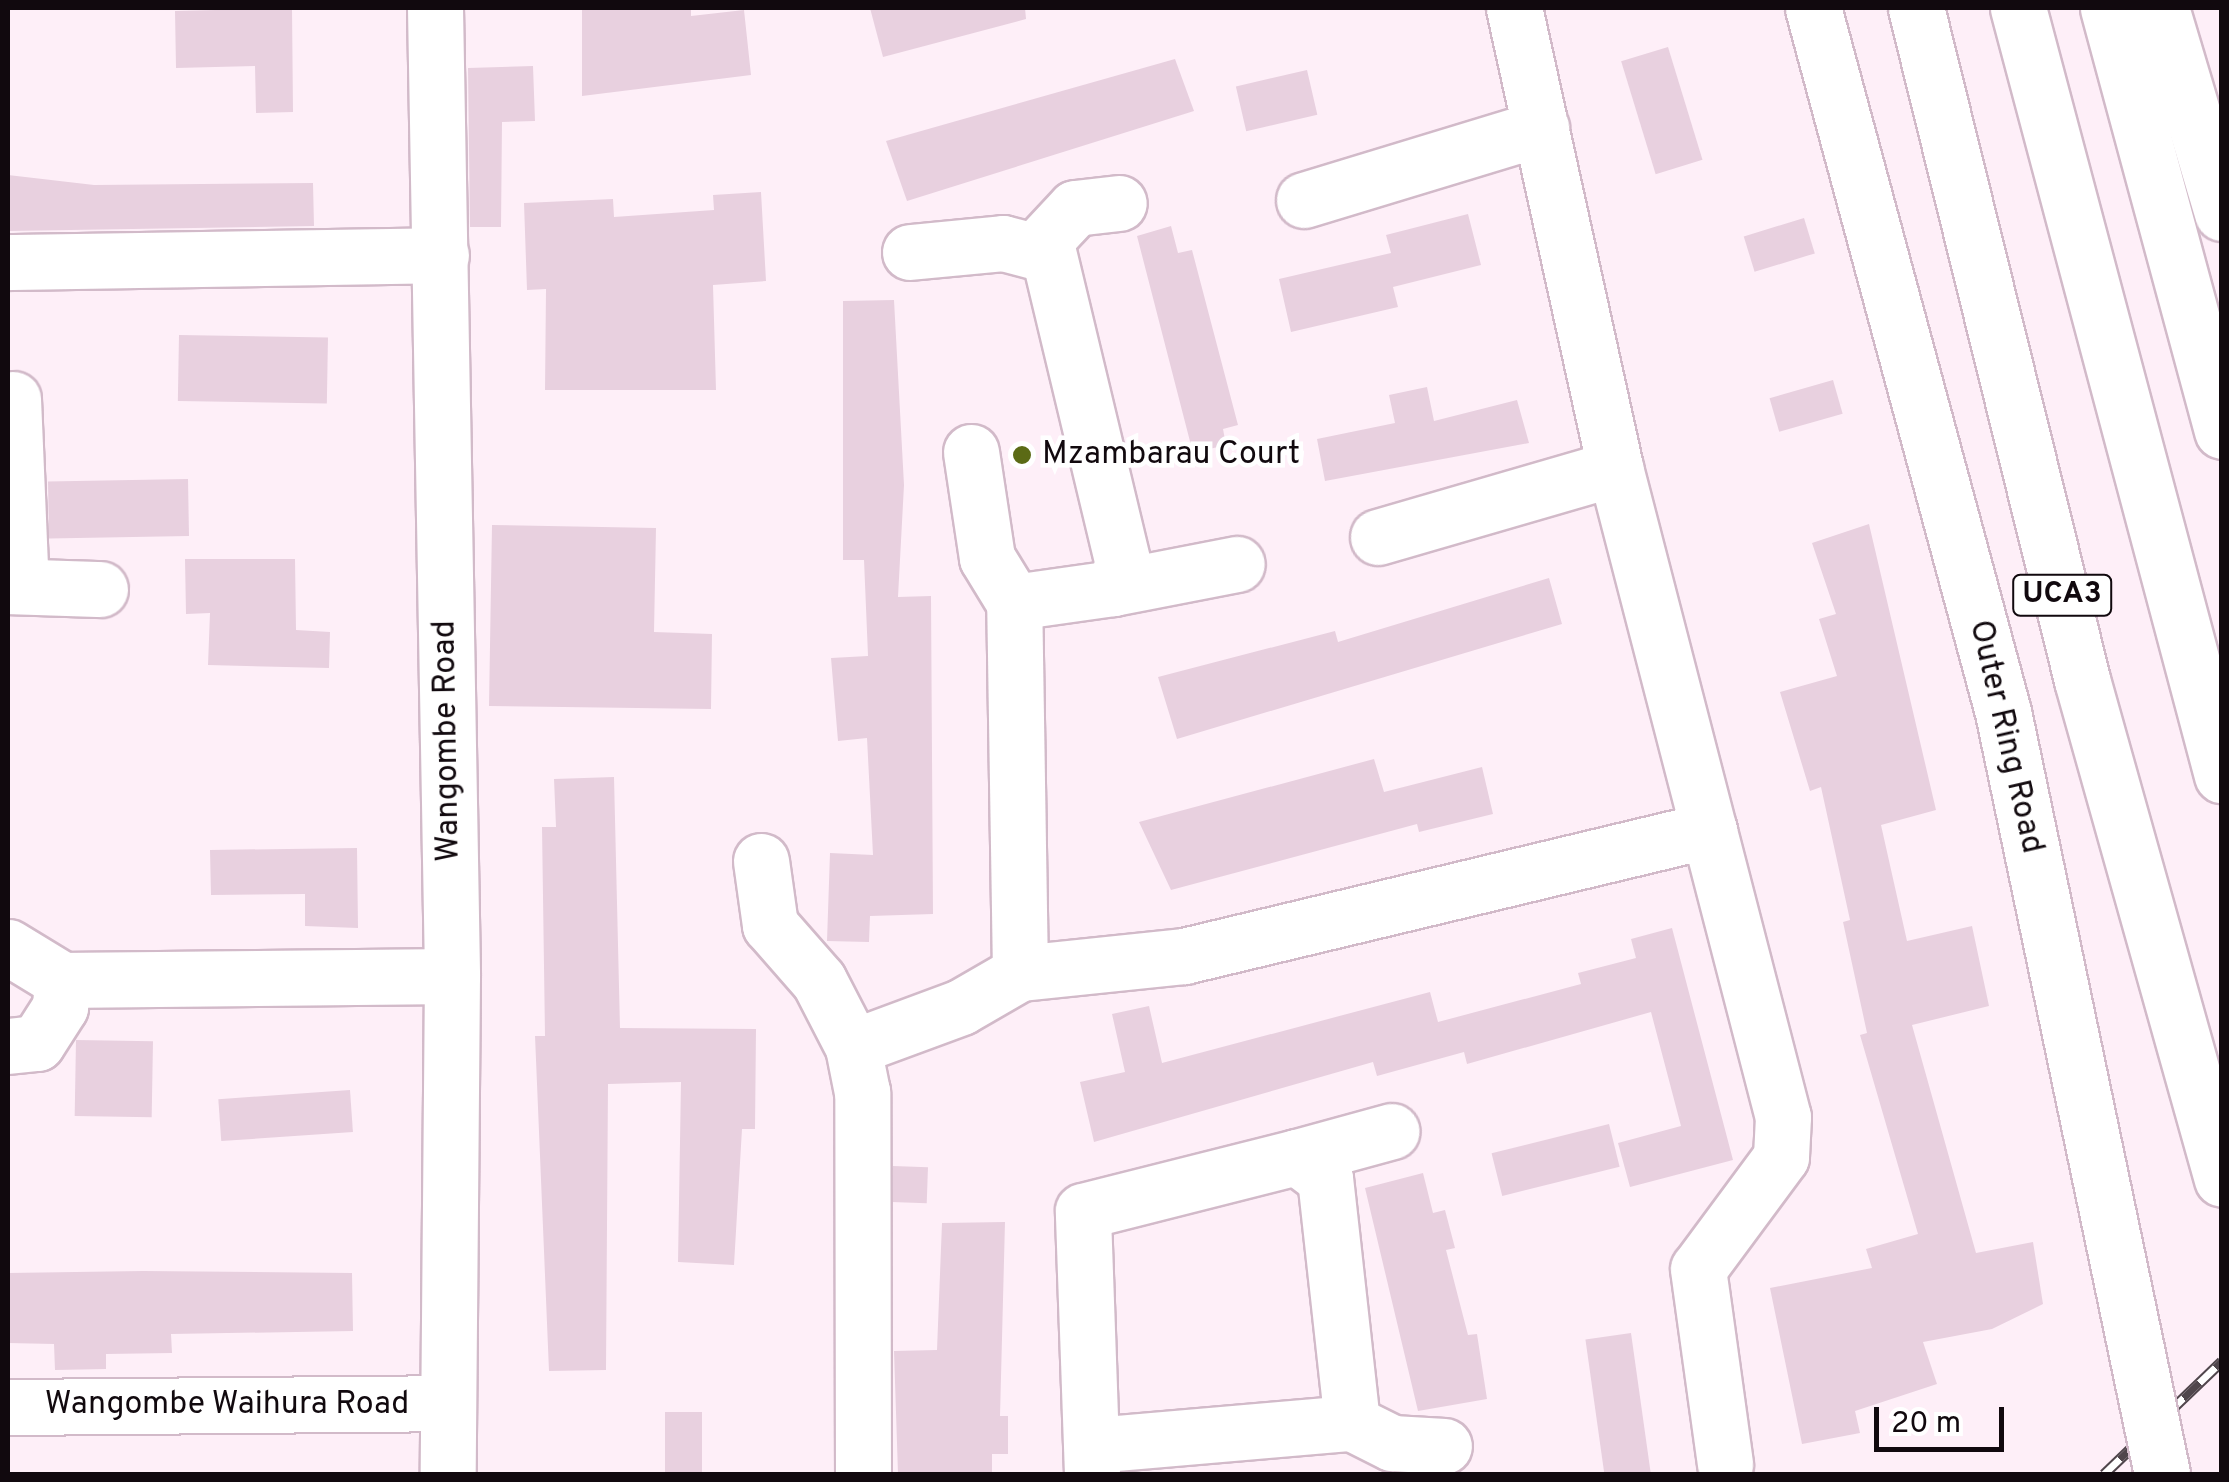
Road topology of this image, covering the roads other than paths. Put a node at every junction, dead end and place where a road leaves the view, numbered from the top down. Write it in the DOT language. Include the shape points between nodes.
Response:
graph roads {
  1 [pos="436,8"];
  2 [pos="1514,8"];
  3 [pos="1813,8"];
  4 [pos="1916,8"];
  5 [pos="2018,8"];
  6 [pos="2108,8"];
  7 [pos="2160,8"];
  8 [pos="1540,128"];
  9 [pos="1304,200"];
  10 [pos="1119,203"];
  11 [pos="2222,212"];
  12 [pos="910,252"];
  13 [pos="1046,254"];
  14 [pos="442,255"];
  15 [pos="8,262"];
  16 [pos="12,399"];
  17 [pos="2222,431"];
  18 [pos="971,452"];
  19 [pos="1615,468"];
  20 [pos="1378,537"];
  21 [pos="1238,564"];
  22 [pos="14,586"];
  23 [pos="1113,588"];
  24 [pos="100,589"];
  25 [pos="1014,602"];
  26 [pos="2222,775"];
  27 [pos="1709,830"];
  28 [pos="761,860"];
  29 [pos="8,947"];
  30 [pos="1020,973"];
  31 [pos="452,976"];
  32 [pos="62,980"];
  33 [pos="8,1046"];
  34 [pos="853,1047"];
  35 [pos="1392,1132"];
  36 [pos="1297,1157"];
  37 [pos="2222,1179"];
  38 [pos="447,1403"];
  39 [pos="8,1407"];
  40 [pos="1352,1423"];
  41 [pos="1444,1446"];
  42 [pos="1093,1460"];
  43 [pos="1725,1464"];
  44 [pos="448,1474"];
  45 [pos="864,1474"];
  46 [pos="2162,1474"];
  1 -- 14 [label="street, Wangombe Road"];
  2 -- 8 [label="street"];
  3 -- 46 [label="street, Outer Ring Road / UCA3, bridge" via="2003,712"];
  4 -- 37 [label="street, UCA3" via="2082,680"];
  5 -- 26 [label="street"];
  6 -- 17 [label="street"];
  7 -- 11 [label="street"];
  8 -- 9 [label="street"];
  8 -- 19 [label="street"];
  10 -- 13 [label="street" via="1075,208 1054,224"];
  12 -- 13 [label="street" via="1003,243"];
  13 -- 23 [label="street" via="1122,541"];
  14 -- 15 [label="street"];
  14 -- 31 [label="street, Wangombe Road"];
  16 -- 22 [label="street"];
  18 -- 25 [label="street" via="987,558"];
  19 -- 20 [label="street"];
  19 -- 27 [label="street"];
  21 -- 23 [label="street"];
  22 -- 24 [label="street"];
  23 -- 25 [label="street"];
  25 -- 30 [label="street"];
  27 -- 30 [label="street" via="1184,956"];
  27 -- 43 [label="street" via="1783,1117 1781,1157 1698,1269"];
  28 -- 34 [label="street" via="770,925 819,981"];
  29 -- 32 [label="street"];
  30 -- 34 [label="street" via="961,1007"];
  31 -- 32 [label="street"];
  31 -- 38 [label="street, Wangombe Road"];
  32 -- 33 [label="street" via="60,1007 37,1043"];
  34 -- 45 [label="street" via="862,1092"];
  35 -- 36 [label="street"];
  36 -- 40 [label="street" via="1325,1178"];
  36 -- 42 [label="street" via="1083,1211"];
  38 -- 39 [label="street, Wangombe Waihura Road"];
  38 -- 44 [label="street, Wangombe Road"];
  40 -- 41 [label="street" via="1392,1444"];
  40 -- 42 [label="street"];
}
